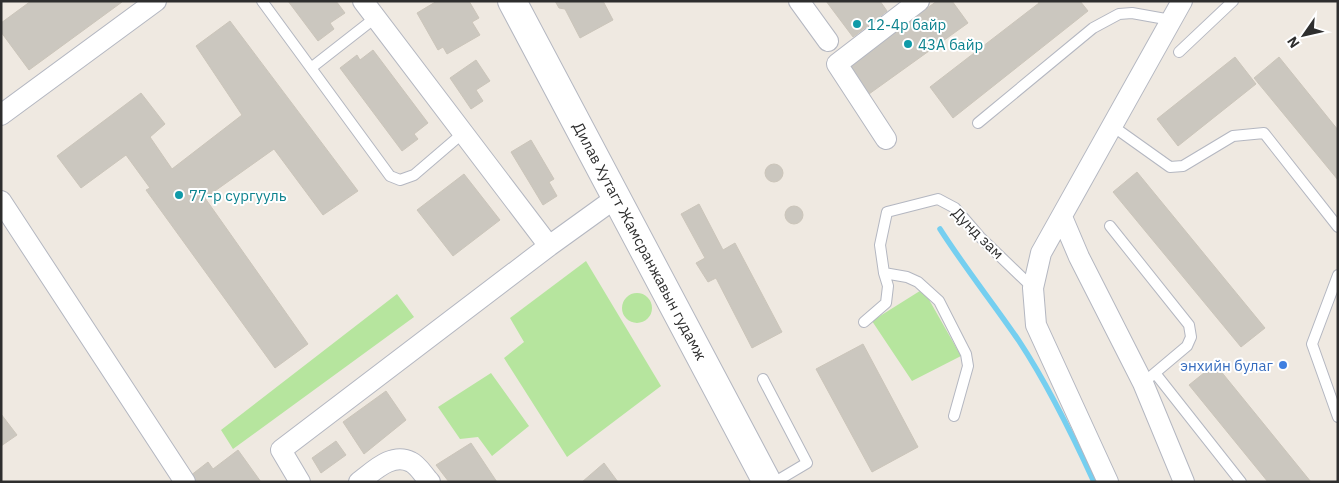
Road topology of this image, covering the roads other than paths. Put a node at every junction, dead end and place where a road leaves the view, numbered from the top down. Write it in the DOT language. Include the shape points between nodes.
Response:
graph roads {
  1 [pos="156,1"];
  2 [pos="262,1"];
  3 [pos="363,1"];
  4 [pos="512,1"];
  5 [pos="799,1"];
  6 [pos="919,1"];
  7 [pos="1182,1"];
  8 [pos="1233,1"];
  9 [pos="375,18"];
  10 [pos="1171,20"];
  11 [pos="828,41"];
  12 [pos="1179,52"];
  13 [pos="311,68"];
  14 [pos="1,114"];
  15 [pos="978,123"];
  16 [pos="1112,125"];
  17 [pos="463,133"];
  18 [pos="886,139"];
  19 [pos="617,197"];
  20 [pos="1,201"];
  21 [pos="1062,217"];
  22 [pos="1110,226"];
  23 [pos="1338,227"];
  24 [pos="549,246"];
  25 [pos="884,273"];
  26 [pos="1338,275"];
  27 [pos="1032,288"];
  28 [pos="864,322"];
  29 [pos="1149,378"];
  30 [pos="763,379"];
  31 [pos="1336,410"];
  32 [pos="954,416"];
  33 [pos="185,482"];
  34 [pos="300,482"];
  35 [pos="359,482"];
  36 [pos="430,482"];
  37 [pos="767,482"];
  38 [pos="775,482"];
  39 [pos="1108,482"];
  40 [pos="1184,482"];
  41 [pos="1241,482"];
  1 -- 14 [label="street"];
  2 -- 13 [label="lane"];
  3 -- 9 [label="street"];
  4 -- 19 [label="main road, Дилав Хутагт Жамсранжавын гудамж"];
  5 -- 11 [label="street"];
  6 -- 18 [label="street" via="837,64"];
  7 -- 10 [label="street"];
  8 -- 12 [label="lane"];
  9 -- 13 [label="lane"];
  9 -- 17 [label="street"];
  10 -- 15 [label="lane" via="1120,14 1093,28"];
  10 -- 16 [label="street"];
  13 -- 17 [label="lane" via="390,176 400,180 414,175"];
  16 -- 21 [label="street"];
  16 -- 23 [label="lane" via="1170,167 1183,166 1233,136 1264,133"];
  17 -- 24 [label="street"];
  19 -- 24 [label="street"];
  19 -- 37 [label="main road, Дилав Хутагт Жамсранжавын гудамж"];
  20 -- 33 [label="street"];
  21 -- 27 [label="street" via="1041,253"];
  21 -- 29 [label="street" via="1079,257"];
  22 -- 29 [label="lane" via="1189,325 1191,337 1187,346"];
  24 -- 34 [label="street" via="281,450"];
  25 -- 27 [label="lane, Дунд зам" via="880,245 887,212 938,199 955,208"];
  25 -- 28 [label="lane, Дунд зам" via="888,286 886,303"];
  25 -- 32 [label="lane" via="918,282 939,301 966,354 968,366"];
  26 -- 31 [label="lane" via="1312,344"];
  27 -- 39 [label="street" via="1036,325"];
  29 -- 40 [label="street"];
  29 -- 41 [label="lane"];
  30 -- 38 [label="lane" via="808,463"];
  35 -- 36 [label="street" via="385,463 400,458 412,462"];
}
